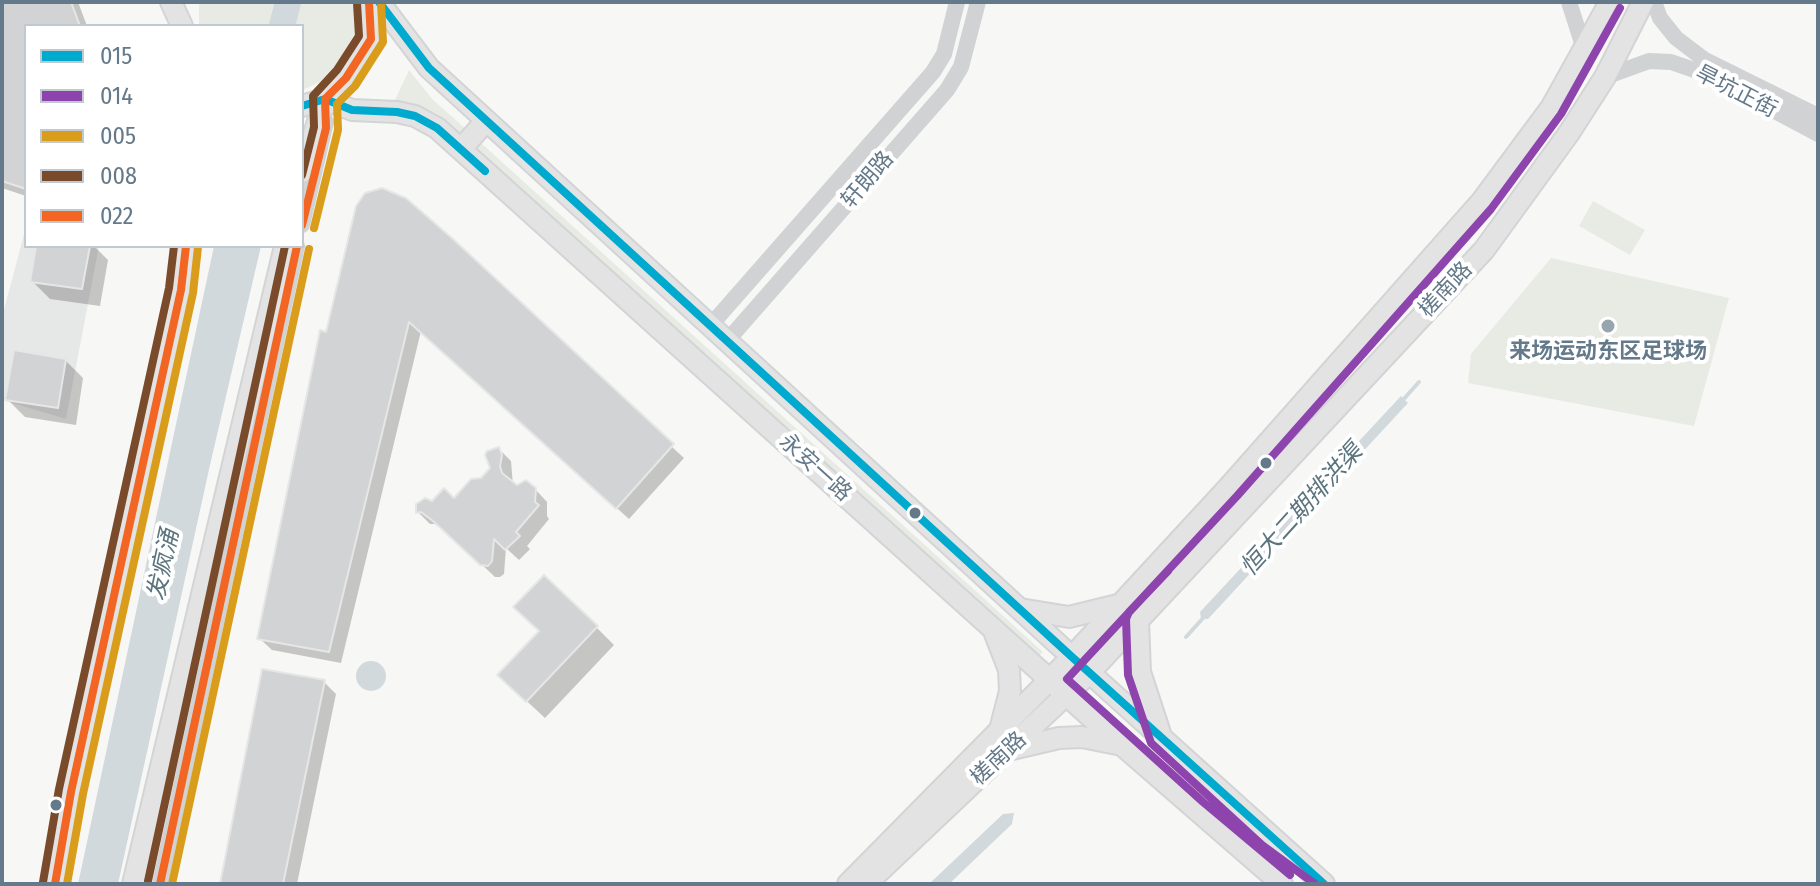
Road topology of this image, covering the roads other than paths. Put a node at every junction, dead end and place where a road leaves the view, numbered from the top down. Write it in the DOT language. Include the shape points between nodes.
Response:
graph roads {
  1 [pos="171,2"];
  2 [pos="182,2"];
  3 [pos="369,2"];
  4 [pos="379,2"];
  5 [pos="957,2"];
  6 [pos="978,2"];
  7 [pos="1569,2"];
  8 [pos="1610,2"];
  9 [pos="1643,2"];
  10 [pos="1654,2"];
  11 [pos="181,24"];
  12 [pos="182,24"];
  13 [pos="1584,49"];
  14 [pos="1605,77"];
  15 [pos="325,99"];
  16 [pos="304,105"];
  17 [pos="1818,116"];
  18 [pos="486,121"];
  19 [pos="1818,134"];
  20 [pos="461,149"];
  21 [pos="304,163"];
  22 [pos="304,217"];
  23 [pos="186,248"];
  24 [pos="285,248"];
  25 [pos="297,248"];
  26 [pos="1434,256"];
  27 [pos="1458,278"];
  28 [pos="710,326"];
  29 [pos="727,341"];
  30 [pos="1121,603"];
  31 [pos="1020,609"];
  32 [pos="1138,620"];
  33 [pos="991,627"];
  34 [pos="1072,657"];
  35 [pos="1089,673"];
  36 [pos="1050,680"];
  37 [pos="1067,695"];
  38 [pos="1162,738"];
  39 [pos="1003,741"];
  40 [pos="1122,745"];
  41 [pos="1195,811"];
  42 [pos="1270,836"];
  43 [pos="55,884"];
  44 [pos="133,884"];
  45 [pos="160,884"];
  46 [pos="848,884"];
  47 [pos="866,884"];
  48 [pos="1266,884"];
  49 [pos="1282,884"];
  50 [pos="1324,884"];
  51 [pos="1335,884"];
  1 -- 11 [label="main road"];
  2 -- 12 [label="main road"];
  3 -- 15 [label="main road" via="371,39"];
  4 -- 18 [label="main road, 永安一路" via="429,68"];
  5 -- 28 [label="street, 轩朗路" via="944,54 933,72"];
  6 -- 29 [label="street, 轩朗路" via="961,67 947,90"];
  7 -- 13 [label="street"];
  8 -- 13 [label="main road, 槎南路"];
  9 -- 14 [label="main road, 槎南路"];
  10 -- 17 [label="street, 旱坑正街" via="1676,38 1705,60"];
  13 -- 26 [label="main road, 槎南路" via="1551,108"];
  14 -- 19 [label="street, 旱坑正街" via="1649,61 1671,62 1703,73"];
  14 -- 27 [label="main road, 槎南路" via="1484,250"];
  15 -- 16 [label="main road"];
  15 -- 20 [label="main road, 永安一路" via="352,110 415,116"];
  15 -- 21 [label="main road"];
  15 -- 22 [label="street" via="326,128"];
  18 -- 20 [label="main road"];
  18 -- 28 [label="main road, 永安一路"];
  20 -- 33 [label="main road, 永安一路"];
  23 -- 43 [label="main road"];
  24 -- 44 [label="main road"];
  25 -- 45 [label="street"];
  26 -- 27 [label="main road"];
  26 -- 30 [label="main road, 槎南路"];
  27 -- 32 [label="main road, 槎南路"];
  28 -- 29 [label="main road, 永安一路"];
  29 -- 31 [label="main road, 永安一路"];
  30 -- 31 [label="main road" via="1069,617"];
  30 -- 34 [label="main road, 槎南路"];
  31 -- 34 [label="main road, 永安一路"];
  32 -- 35 [label="main road, 槎南路"];
  32 -- 38 [label="main road" via="1140,672"];
  33 -- 36 [label="main road, 永安一路"];
  33 -- 39 [label="main road" via="1009,670"];
  34 -- 35 [label="main road, 永安一路"];
  34 -- 36 [label="main road, 槎南路"];
  35 -- 37 [label="main road, 槎南路"];
  35 -- 38 [label="main road, 永安一路"];
  36 -- 37 [label="main road, 永安一路"];
  36 -- 39 [label="main road, 槎南路"];
  37 -- 39 [label="main road, 槎南路"];
  37 -- 40 [label="main road, 永安一路"];
  38 -- 42 [label="main road, 永安一路"];
  39 -- 40 [label="main road" via="1082,737"];
  39 -- 46 [label="main road, 槎南路"];
  39 -- 47 [label="main road, 槎南路"];
  40 -- 41 [label="main road, 永安一路"];
  41 -- 48 [label="main road"];
  41 -- 49 [label="main road, 永安一路"];
  42 -- 50 [label="main road, 永安一路"];
  42 -- 51 [label="main road"];
}
